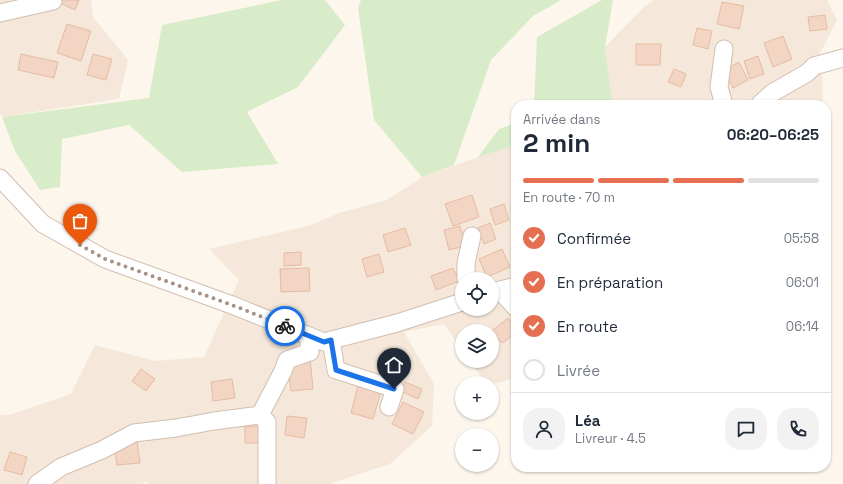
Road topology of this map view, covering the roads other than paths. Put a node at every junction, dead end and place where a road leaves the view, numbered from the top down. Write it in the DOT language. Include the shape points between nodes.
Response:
graph roads {
  1 [pos="53,1"];
  2 [pos="0,13"];
  3 [pos="724,50"];
  4 [pos="843,58"];
  5 [pos="723,100"];
  6 [pos="764,100"];
  7 [pos="0,178"];
  8 [pos="472,236"];
  9 [pos="466,272"];
  10 [pos="511,287"];
  11 [pos="499,290"];
  12 [pos="499,294"];
  13 [pos="455,304"];
  14 [pos="511,304"];
  15 [pos="308,336"];
  16 [pos="331,340"];
  17 [pos="389,407"];
  18 [pos="260,415"];
  19 [pos="37,484"];
  20 [pos="267,484"];
  1 -- 2 [label="street"];
  3 -- 5 [label="street" via="719,87"];
  4 -- 6 [label="street" via="814,66"];
  7 -- 15 [label="street" via="43,224 105,259 232,305"];
  8 -- 9 [label="street"];
  10 -- 11 [label="street"];
  12 -- 14 [label="street"];
  13 -- 16 [label="street" via="397,324"];
  15 -- 16 [label="street" via="324,342"];
  15 -- 18 [label="street" via="310,352 287,360"];
  16 -- 17 [label="street" via="336,370 394,389"];
  18 -- 19 [label="street" via="134,433 61,467"];
  18 -- 20 [label="street" via="267,422"];
}
